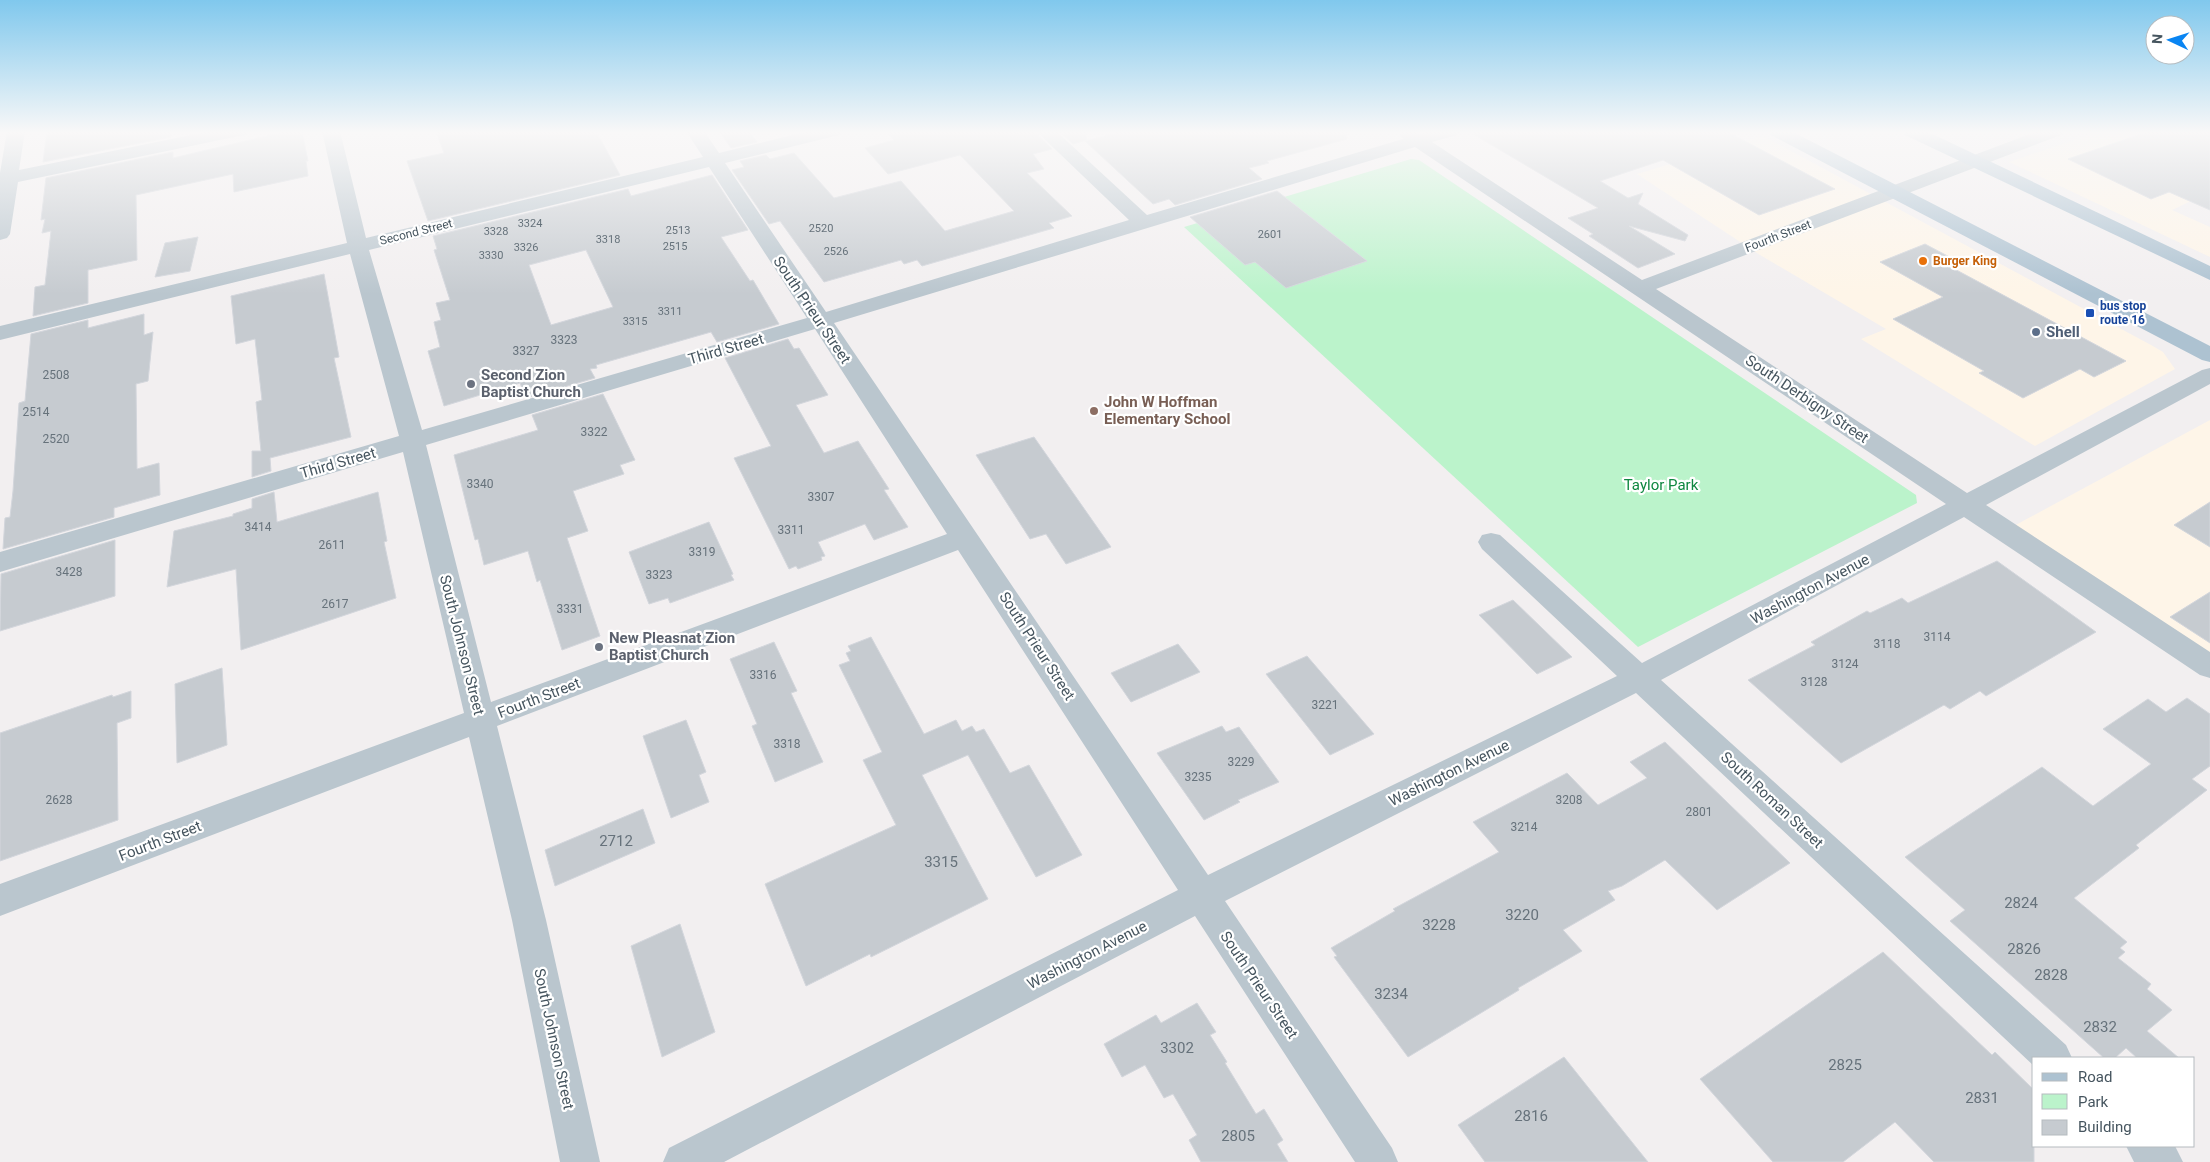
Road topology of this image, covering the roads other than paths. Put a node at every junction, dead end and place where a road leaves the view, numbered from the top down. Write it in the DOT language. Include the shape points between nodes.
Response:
graph roads {
  1 [pos="4,185"];
  2 [pos="344,185"];
  3 [pos="610,185"];
  4 [pos="730,185"];
  5 [pos="1103,185"];
  6 [pos="1257,185"];
  7 [pos="1484,185"];
  8 [pos="1882,185"];
  9 [pos="1912,185"];
  10 [pos="2025,185"];
  11 [pos="1895,192"];
  12 [pos="1143,222"];
  13 [pos="0,234"];
  14 [pos="358,246"];
  15 [pos="2210,274"];
  16 [pos="1640,288"];
  17 [pos="819,321"];
  18 [pos="0,332"];
  19 [pos="2210,355"];
  20 [pos="2210,375"];
  21 [pos="413,441"];
  22 [pos="1966,506"];
  23 [pos="965,537"];
  24 [pos="1491,542"];
  25 [pos="0,562"];
  26 [pos="2210,668"];
  27 [pos="1640,678"];
  28 [pos="480,721"];
  29 [pos="1200,896"];
  30 [pos="0,900"];
  31 [pos="2051,1057"];
  32 [pos="2147,1147"];
  33 [pos="580,1162"];
  34 [pos="684,1162"];
  35 [pos="1378,1162"];
  36 [pos="2163,1162"];
  1 -- 13 [label="street"];
  2 -- 14 [label="street, South Johnson Street"];
  3 -- 14 [label="street, Second Street"];
  4 -- 17 [label="street, South Prieur Street"];
  5 -- 12 [label="street"];
  6 -- 12 [label="street, Third Street"];
  7 -- 16 [label="street, South Derbigny Street"];
  8 -- 11 [label="main road"];
  9 -- 11 [label="street, Fourth Street"];
  10 -- 15 [label="main road"];
  11 -- 16 [label="street, Fourth Street"];
  11 -- 19 [label="main road"];
  12 -- 17 [label="street, Third Street"];
  14 -- 18 [label="street, Second Street"];
  14 -- 21 [label="street, South Johnson Street"];
  16 -- 22 [label="street, South Derbigny Street"];
  17 -- 21 [label="street, Third Street"];
  17 -- 23 [label="street, South Prieur Street"];
  20 -- 22 [label="street, Washington Avenue"];
  21 -- 25 [label="street, Third Street"];
  21 -- 28 [label="street, South Johnson Street"];
  22 -- 26 [label="street, South Derbigny Street"];
  22 -- 27 [label="street, Washington Avenue"];
  23 -- 28 [label="street, Fourth Street"];
  23 -- 29 [label="street, South Prieur Street"];
  24 -- 27 [label="street, South Roman Street"];
  27 -- 29 [label="street, Washington Avenue"];
  27 -- 31 [label="street, South Roman Street"];
  28 -- 30 [label="street, Fourth Street"];
  28 -- 33 [label="street, South Johnson Street" via="528,920"];
  29 -- 34 [label="street, Washington Avenue"];
  29 -- 35 [label="street, South Prieur Street"];
  32 -- 36 [label="street"];
}
